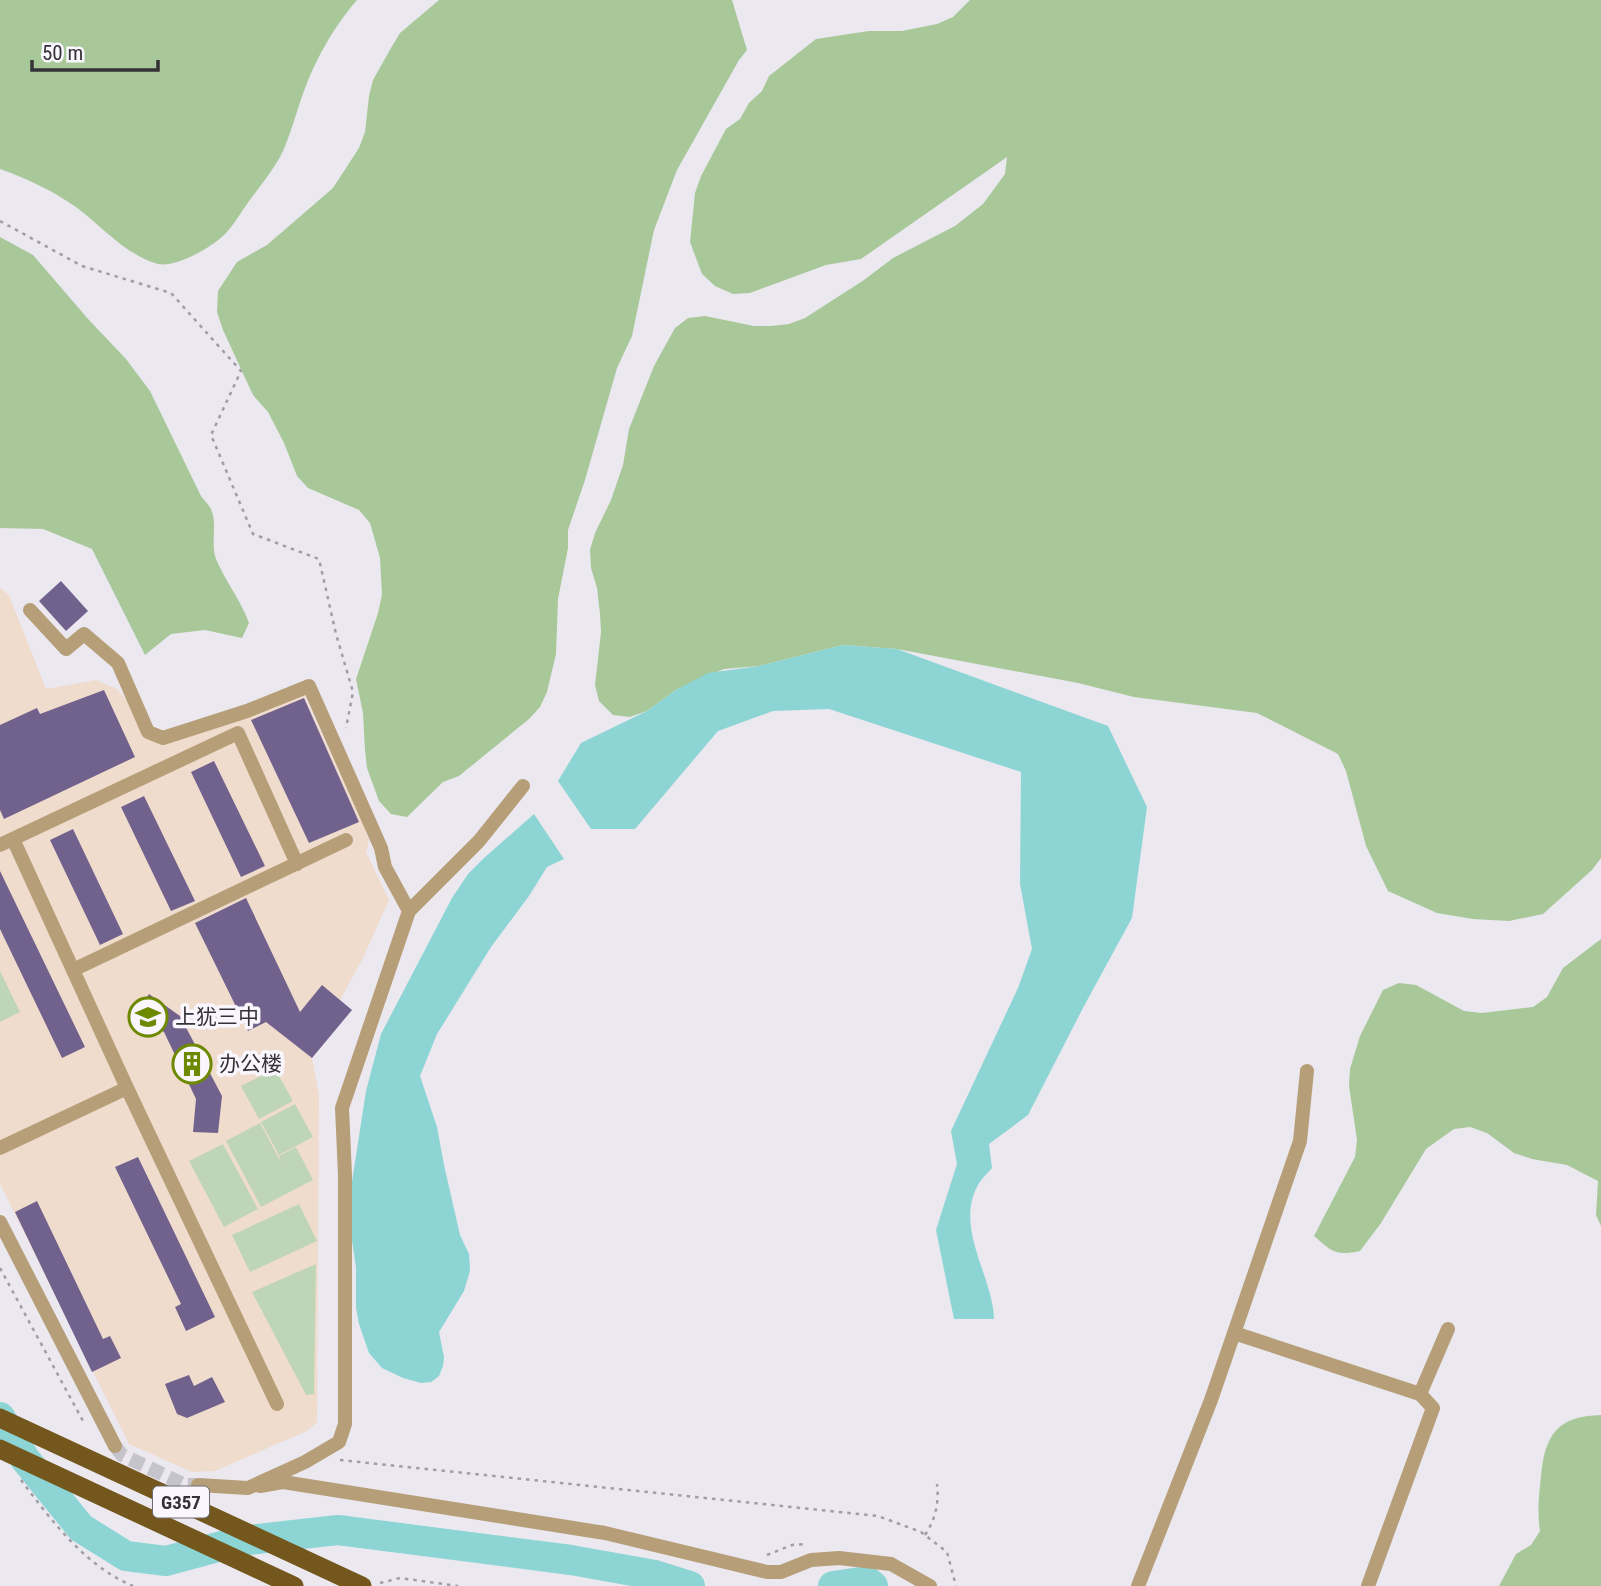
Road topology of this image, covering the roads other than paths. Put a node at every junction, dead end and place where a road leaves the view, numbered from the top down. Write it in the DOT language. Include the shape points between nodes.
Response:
graph roads {
  1 [pos="30,610"];
  2 [pos="523,786"];
  3 [pos="346,840"];
  4 [pos="6,842"];
  5 [pos="297,864"];
  6 [pos="409,911"];
  7 [pos="73,970"];
  8 [pos="1307,1070"];
  9 [pos="127,1088"];
  10 [pos="0,1148"];
  11 [pos="0,1222"];
  12 [pos="1448,1329"];
  13 [pos="1234,1333"];
  14 [pos="1420,1394"];
  15 [pos="277,1404"];
  16 [pos="0,1418"];
  17 [pos="115,1446"];
  18 [pos="0,1449"];
  19 [pos="198,1485"];
  20 [pos="248,1488"];
  21 [pos="370,1585"];
  22 [pos="294,1586"];
  23 [pos="930,1586"];
  24 [pos="1138,1586"];
  25 [pos="1368,1586"];
  1 -- 6 [label="street" via="66,649 84,634 118,663 148,732 163,738 309,686 381,848 385,867"];
  2 -- 6 [label="street" via="478,841"];
  3 -- 5 [label="street"];
  4 -- 5 [label="street" via="238,733"];
  4 -- 7 [label="street"];
  5 -- 7 [label="street"];
  6 -- 20 [label="street" via="342,1108 345,1423 339,1442"];
  7 -- 9 [label="street"];
  8 -- 13 [label="street" via="1300,1141"];
  9 -- 10 [label="street"];
  9 -- 15 [label="street"];
  11 -- 17 [label="street"];
  12 -- 14 [label="street"];
  13 -- 14 [label="street"];
  13 -- 24 [label="street"];
  14 -- 25 [label="street" via="1433,1408"];
  16 -- 21 [label="highway, G357"];
  18 -- 22 [label="highway, G357"];
  19 -- 20 [label="street"];
  20 -- 23 [label="street" via="283,1482 592,1531 767,1572 781,1572 810,1560 839,1558 891,1564"];
}
